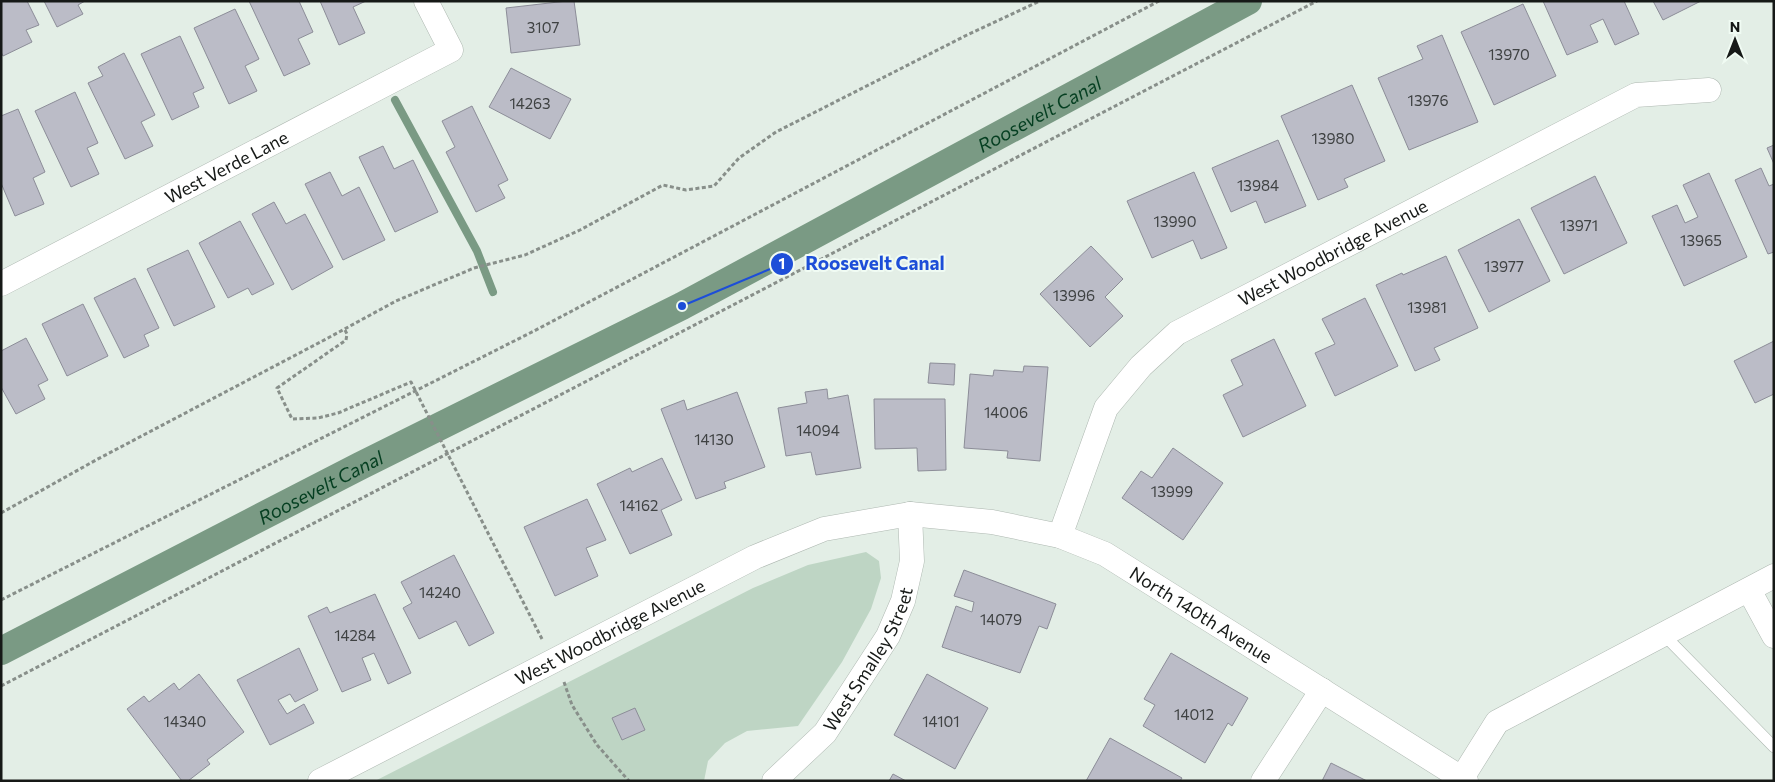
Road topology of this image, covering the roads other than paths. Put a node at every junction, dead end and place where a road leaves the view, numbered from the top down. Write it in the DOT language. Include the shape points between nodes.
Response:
graph roads {
  1 [pos="426,1"];
  2 [pos="1709,90"];
  3 [pos="1,284"];
  4 [pos="910,514"];
  5 [pos="1060,536"];
  6 [pos="1774,576"];
  7 [pos="1749,590"];
  8 [pos="1664,635"];
  9 [pos="1774,636"];
  10 [pos="1322,690"];
  11 [pos="1774,747"];
  12 [pos="1464,779"];
  13 [pos="320,781"];
  14 [pos="774,781"];
  15 [pos="1263,781"];
  1 -- 3 [label="street, West Verde Lane" via="451,50"];
  2 -- 5 [label="street, West Woodbridge Avenue" via="1636,95 1177,333 1141,366 1106,408"];
  4 -- 5 [label="street, North 140th Avenue" via="992,522"];
  4 -- 13 [label="street, West Woodbridge Avenue" via="824,529 755,557"];
  4 -- 14 [label="street, West Smalley Street" via="912,561 904,601 888,636 825,733"];
  5 -- 10 [label="street, North 140th Avenue" via="1105,554"];
  6 -- 7 [label="street"];
  7 -- 8 [label="street"];
  7 -- 9 [label="street"];
  8 -- 11 [label="lane"];
  8 -- 12 [label="street" via="1497,722"];
  10 -- 12 [label="street, North 140th Avenue"];
  10 -- 15 [label="street"];
}
